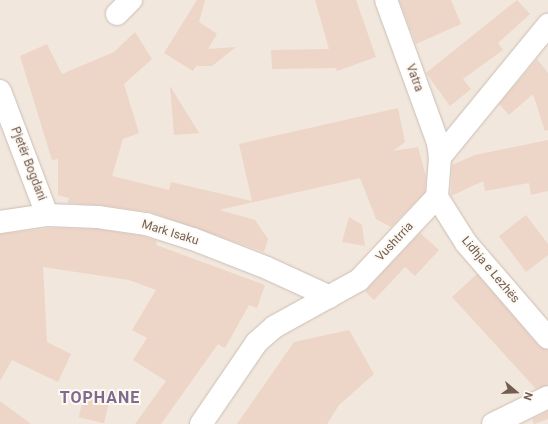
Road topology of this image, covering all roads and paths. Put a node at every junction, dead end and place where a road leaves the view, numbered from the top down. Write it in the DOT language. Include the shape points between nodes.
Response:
graph roads {
  1 [pos="386,0"];
  2 [pos="548,25"];
  3 [pos="0,91"];
  4 [pos="440,157"];
  5 [pos="437,197"];
  6 [pos="47,215"];
  7 [pos="0,222"];
  8 [pos="330,297"];
  9 [pos="548,338"];
  10 [pos="548,397"];
  11 [pos="201,424"];
  12 [pos="494,424"];
  1 -- 4 [label="street, Vatra" via="438,143"];
  2 -- 4 [label="street"];
  3 -- 6 [label="street, Pjetër Bogdani"];
  4 -- 5 [label="street"];
  5 -- 8 [label="street, Vushtrria" via="359,280"];
  5 -- 9 [label="street, Lidhja e Lezhës" via="466,242"];
  6 -- 7 [label="street, Mark Isaku"];
  6 -- 8 [label="street, Mark Isaku" via="98,217 146,224 267,268"];
  8 -- 11 [label="street, Vushtrria" via="274,327 257,342"];
  10 -- 12 [label="street"];
}
